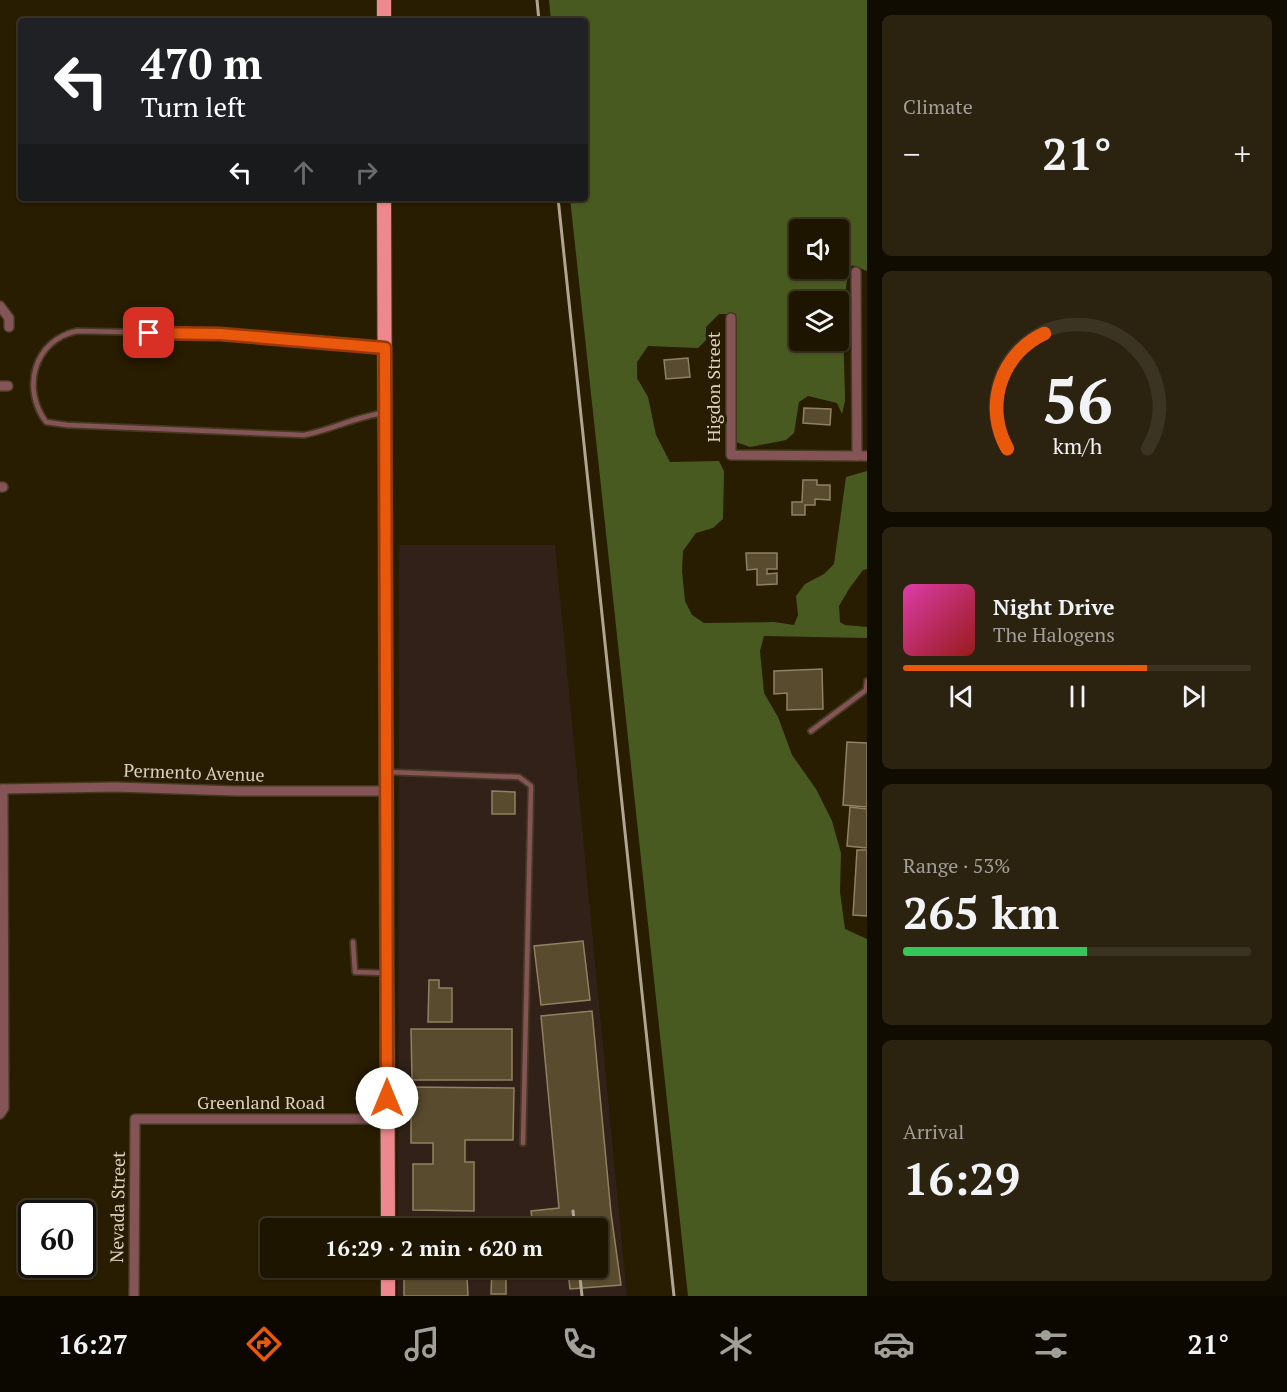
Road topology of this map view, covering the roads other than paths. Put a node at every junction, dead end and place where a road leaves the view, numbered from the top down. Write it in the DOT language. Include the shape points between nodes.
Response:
graph roads {
  1 [pos="384,0"];
  2 [pos="384,18"];
  3 [pos="384,201"];
  4 [pos="856,272"];
  5 [pos="0,306"];
  6 [pos="731,318"];
  7 [pos="9,327"];
  8 [pos="385,348"];
  9 [pos="385,412"];
  10 [pos="862,456"];
  11 [pos="867,681"];
  12 [pos="811,731"];
  13 [pos="386,772"];
  14 [pos="2,789"];
  15 [pos="386,791"];
  16 [pos="353,942"];
  17 [pos="387,973"];
  18 [pos="2,1111"];
  19 [pos="135,1119"];
  20 [pos="387,1119"];
  21 [pos="523,1143"];
  22 [pos="388,1218"];
  23 [pos="388,1278"];
  24 [pos="135,1296"];
  25 [pos="388,1296"];
  1 -- 2 [label="main road"];
  3 -- 8 [label="main road"];
  4 -- 10 [label="street"];
  5 -- 7 [label="street" via="9,318"];
  6 -- 10 [label="street, Higdon Street" via="731,455"];
  8 -- 9 [label="main road"];
  8 -- 9 [label="lane" via="220,334 77,331 61,337 42,354 34,371 34,388 46,422 67,425 304,435"];
  9 -- 13 [label="main road"];
  11 -- 12 [label="lane" via="866,690"];
  13 -- 15 [label="main road"];
  13 -- 21 [label="lane" via="519,777 531,786"];
  14 -- 15 [label="street, Permento Avenue"];
  14 -- 18 [label="street"];
  15 -- 17 [label="main road"];
  16 -- 17 [label="lane" via="355,972"];
  17 -- 20 [label="main road"];
  19 -- 20 [label="street, Greenland Road"];
  19 -- 24 [label="street, Nevada Street"];
  20 -- 22 [label="main road"];
  23 -- 25 [label="main road"];
}
